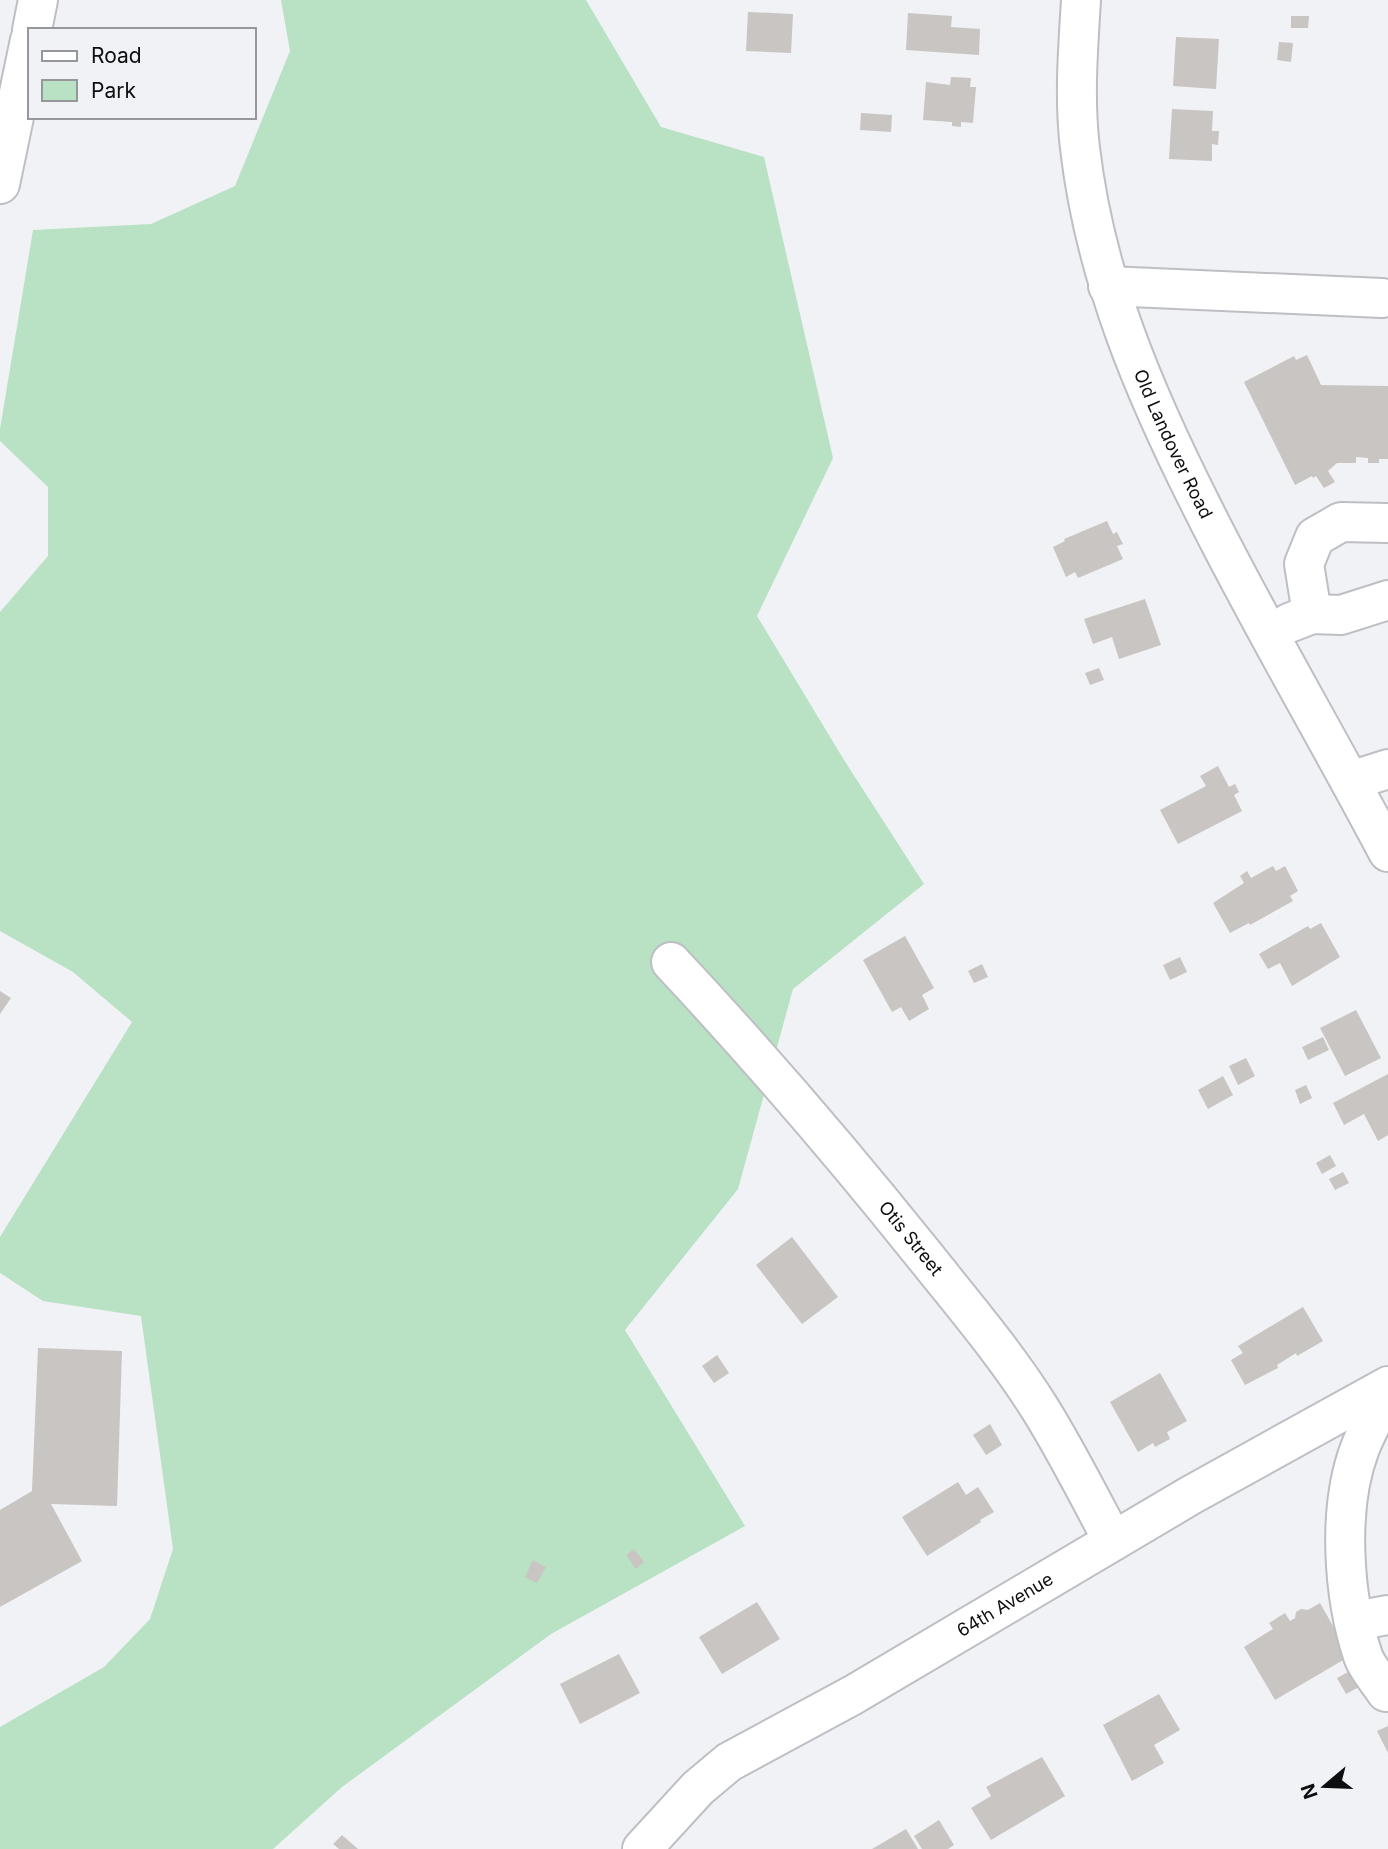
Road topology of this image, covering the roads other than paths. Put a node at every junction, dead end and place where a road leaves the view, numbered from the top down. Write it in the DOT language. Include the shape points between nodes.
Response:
graph roads {
  1 [pos="38,0"];
  2 [pos="1081,0"];
  3 [pos="32,28"];
  4 [pos="28,50"];
  5 [pos="0,184"];
  6 [pos="1108,285"];
  7 [pos="1382,298"];
  8 [pos="1388,523"];
  9 [pos="1388,600"];
  10 [pos="1312,614"];
  11 [pos="1267,631"];
  12 [pos="1388,769"];
  13 [pos="1350,782"];
  14 [pos="1388,852"];
  15 [pos="671,962"];
  16 [pos="1388,1388"];
  17 [pos="1112,1541"];
  18 [pos="1371,1618"];
  19 [pos="1388,1691"];
  20 [pos="642,1849"];
  1 -- 3 [label="street"];
  2 -- 6 [label="street, Old Landover Road" via="1076,86 1080,148"];
  4 -- 5 [label="street"];
  6 -- 7 [label="street"];
  6 -- 11 [label="street, Old Landover Road" via="1145,387"];
  8 -- 10 [label="street" via="1342,522 1315,537 1304,564"];
  9 -- 10 [label="street" via="1341,615"];
  10 -- 11 [label="street"];
  11 -- 13 [label="street, Old Landover Road"];
  12 -- 13 [label="street"];
  13 -- 14 [label="street, Old Landover Road"];
  15 -- 17 [label="street, Otis Street" via="838,1149 985,1332 1038,1405"];
  16 -- 17 [label="street, 64th Avenue"];
  16 -- 18 [label="street" via="1359,1450 1344,1539 1350,1602"];
  17 -- 20 [label="street, 64th Avenue" via="853,1695 729,1762 698,1788"];
  18 -- 19 [label="street" via="1363,1658"];
}
